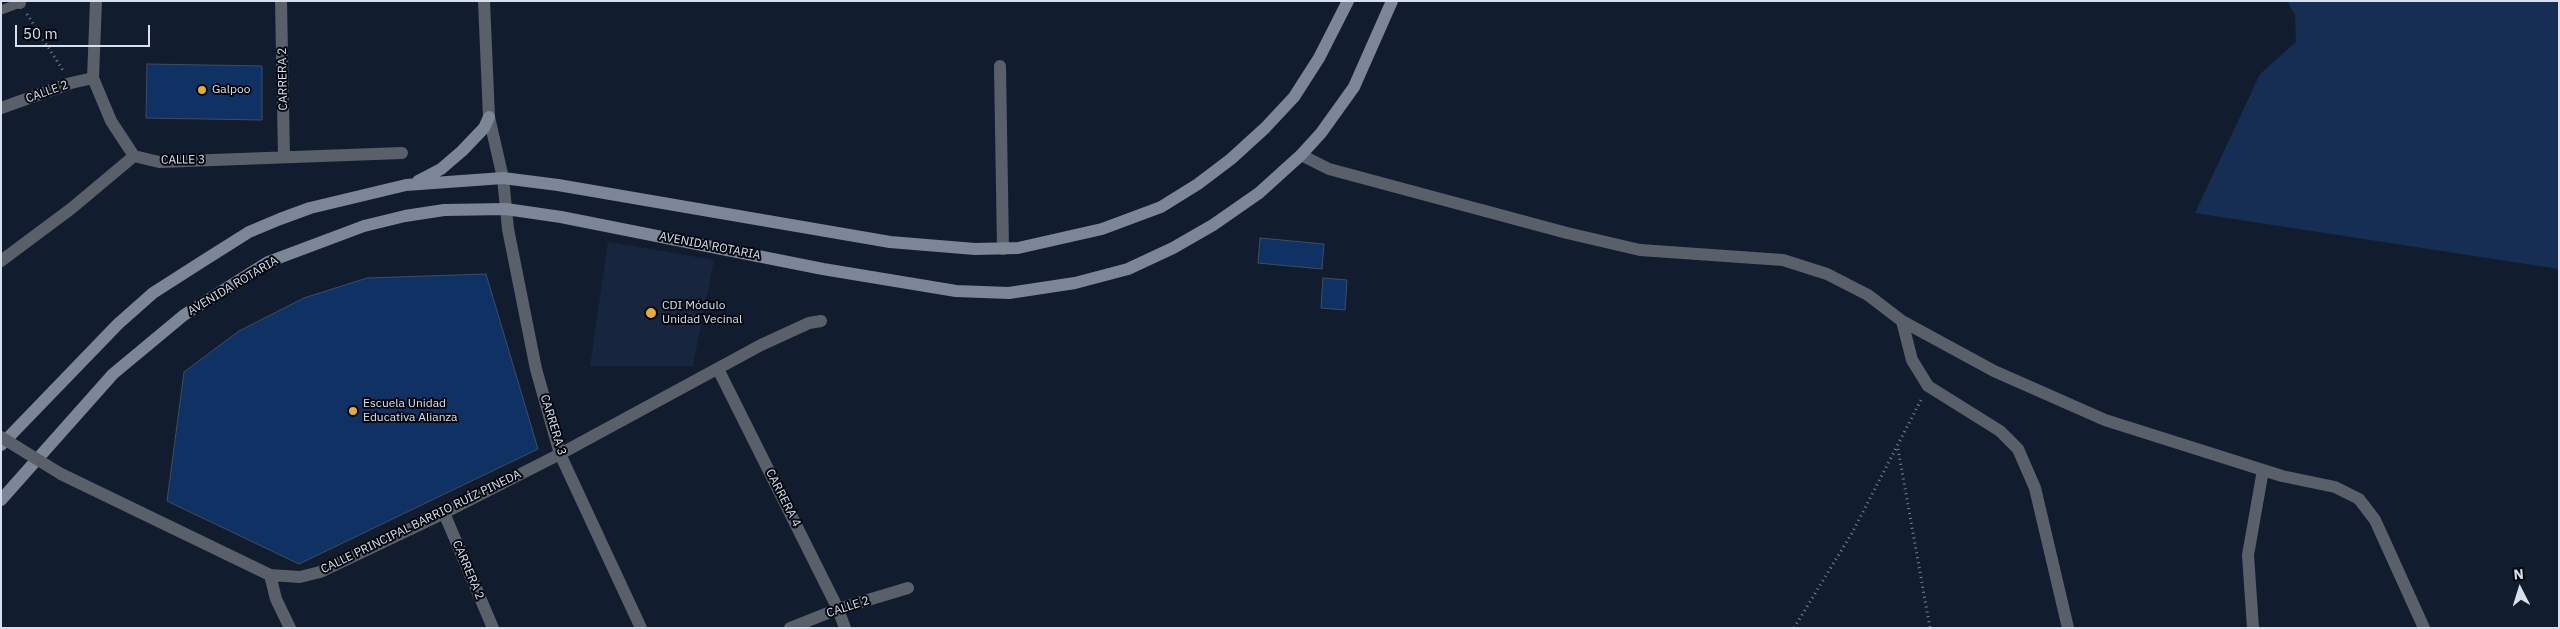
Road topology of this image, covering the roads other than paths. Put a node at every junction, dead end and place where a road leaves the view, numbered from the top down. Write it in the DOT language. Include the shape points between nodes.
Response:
graph roads {
  1 [pos="96,1"];
  2 [pos="281,1"];
  3 [pos="484,1"];
  4 [pos="1348,1"];
  5 [pos="1392,1"];
  6 [pos="19,2"];
  7 [pos="1,10"];
  8 [pos="1000,66"];
  9 [pos="93,78"];
  10 [pos="1,108"];
  11 [pos="489,117"];
  12 [pos="402,153"];
  13 [pos="1300,155"];
  14 [pos="134,156"];
  15 [pos="284,156"];
  16 [pos="503,178"];
  17 [pos="406,185"];
  18 [pos="506,209"];
  19 [pos="1002,249"];
  20 [pos="1,261"];
  21 [pos="1902,321"];
  22 [pos="815,322"];
  23 [pos="718,369"];
  24 [pos="1,437"];
  25 [pos="1,445"];
  26 [pos="560,454"];
  27 [pos="2263,470"];
  28 [pos="1,500"];
  29 [pos="444,513"];
  30 [pos="270,574"];
  31 [pos="908,588"];
  32 [pos="838,609"];
  33 [pos="290,628"];
  34 [pos="493,628"];
  35 [pos="642,628"];
  36 [pos="790,628"];
  37 [pos="845,628"];
  38 [pos="2068,628"];
  39 [pos="2252,628"];
  40 [pos="2424,628"];
  1 -- 9 [label="street"];
  2 -- 15 [label="street, CARRERA 2"];
  3 -- 11 [label="street, CARRERA 3"];
  4 -- 19 [label="main road" via="1319,58 1294,97 1232,159 1198,184 1162,207 1102,229 1056,241"];
  5 -- 13 [label="main road, AVENIDA ROTARIA" via="1354,87 1321,134"];
  6 -- 7 [label="lane"];
  8 -- 19 [label="street"];
  9 -- 10 [label="street, CALLE 2"];
  9 -- 14 [label="street" via="112,121"];
  11 -- 16 [label="street, CARRERA 3"];
  11 -- 17 [label="main road" via="474,140 450,161 421,180"];
  12 -- 15 [label="street, CALLE 3"];
  13 -- 18 [label="main road, AVENIDA ROTARIA" via="1259,193 1173,248 1128,269 1075,282 1009,292 956,292"];
  13 -- 21 [label="street" via="1330,169 1640,250 1783,260 1828,274 1868,295"];
  14 -- 15 [label="street, CALLE 3" via="160,162"];
  14 -- 20 [label="street"];
  16 -- 17 [label="main road"];
  16 -- 18 [label="street, CARRERA 3"];
  16 -- 19 [label="main road" via="890,242"];
  17 -- 25 [label="main road" via="310,208 249,232 153,293 118,324"];
  18 -- 26 [label="street, CARRERA 3" via="534,360"];
  18 -- 28 [label="main road, AVENIDA ROTARIA" via="444,210 405,216 348,232 268,262 184,315 113,374"];
  21 -- 27 [label="street" via="1994,371 2105,420"];
  21 -- 38 [label="street" via="1912,360 1928,386 2000,431 2018,449 2035,488"];
  22 -- 23 [label="street, CALLE PRINCIPAL BARRIO RUÍZ PINEDA" via="761,345"];
  23 -- 26 [label="street, CALLE PRINCIPAL BARRIO RUÍZ PINEDA"];
  23 -- 32 [label="street, CARRERA 4"];
  24 -- 30 [label="street, CALLE PRINCIPAL BARRIO RUÍZ PINEDA, bridge" via="61,474"];
  26 -- 29 [label="street, CALLE PRINCIPAL BARRIO RUÍZ PINEDA"];
  26 -- 35 [label="street, CARRERA 3"];
  27 -- 39 [label="street" via="2248,555"];
  27 -- 40 [label="street" via="2334,487 2360,499 2375,520"];
  29 -- 30 [label="street, CALLE PRINCIPAL BARRIO RUÍZ PINEDA" via="320,572 300,577"];
  29 -- 34 [label="street, CARRERA 2"];
  30 -- 33 [label="street" via="276,599"];
  31 -- 32 [label="street, CALLE 2"];
  32 -- 36 [label="street, CALLE 2"];
  32 -- 37 [label="street, CARRERA 4"];
}
